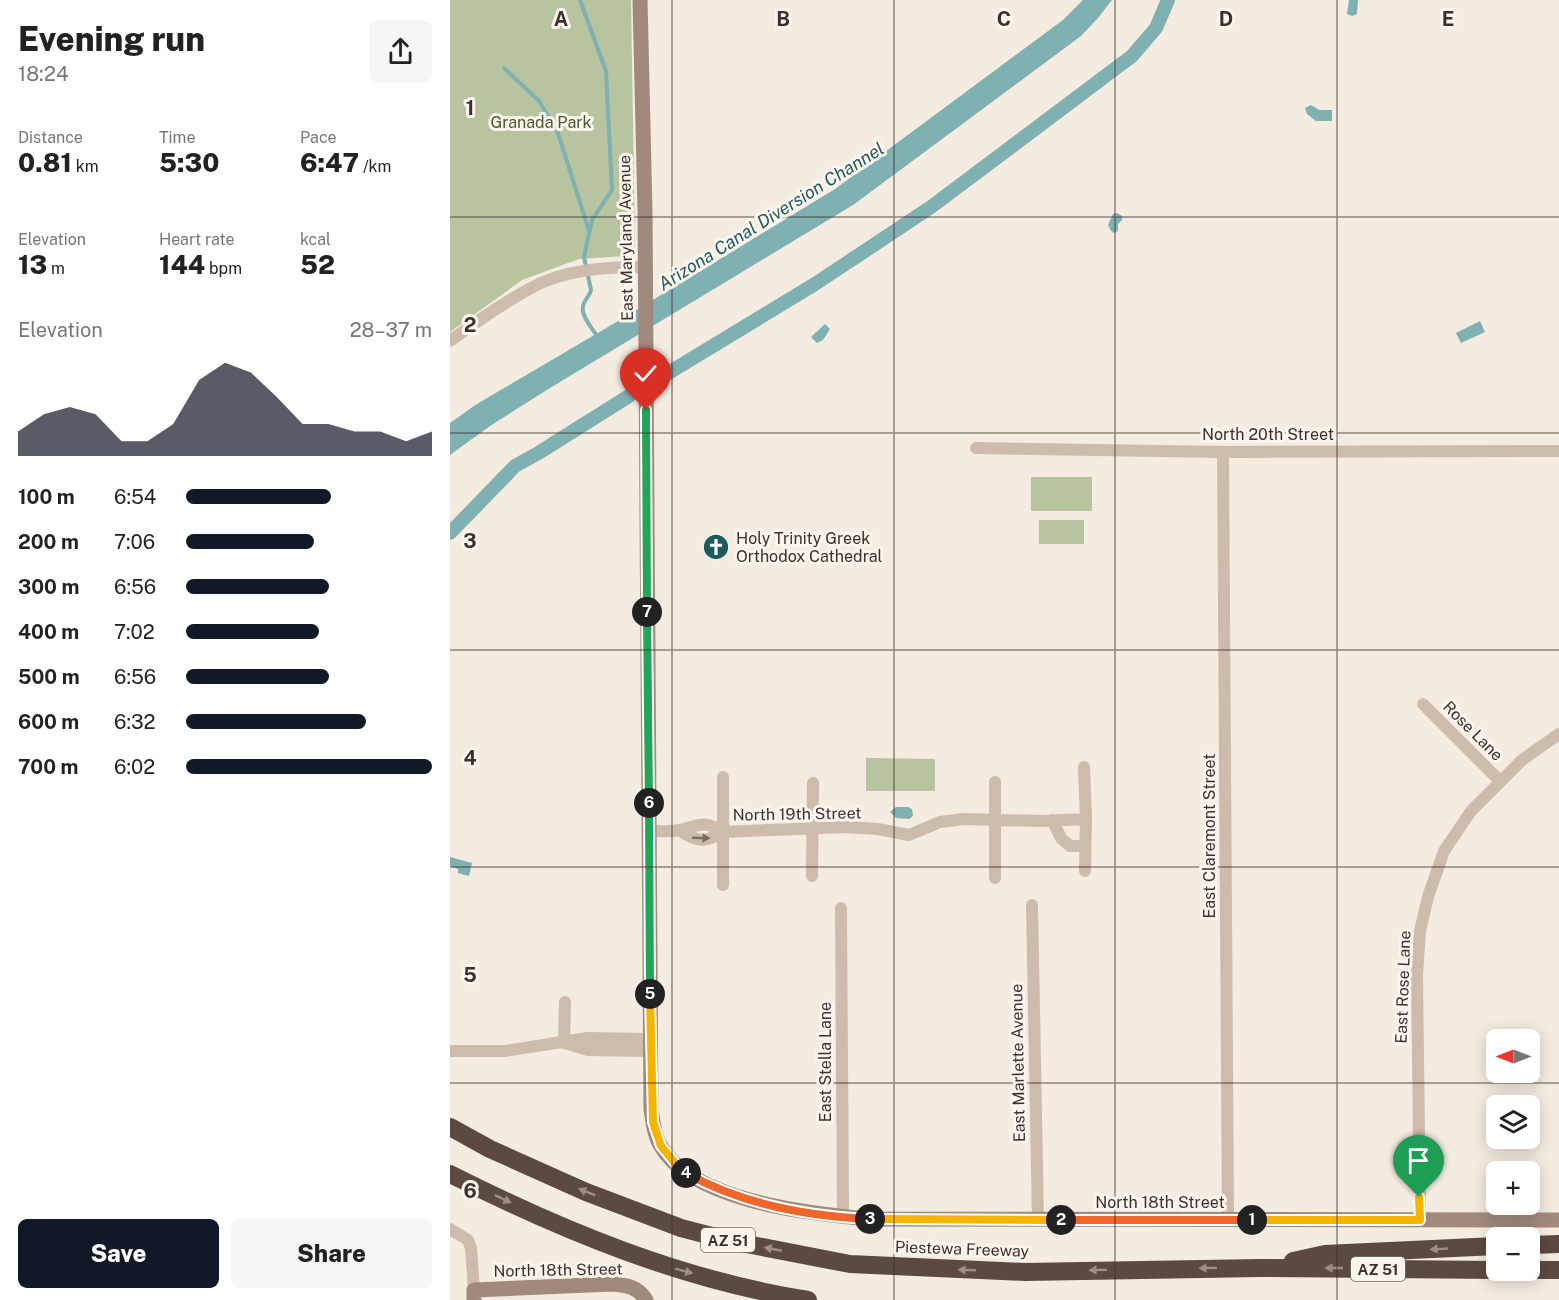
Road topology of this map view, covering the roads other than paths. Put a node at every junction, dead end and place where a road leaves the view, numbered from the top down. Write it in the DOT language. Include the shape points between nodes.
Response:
graph roads {
  1 [pos="640,0"];
  2 [pos="645,267"];
  3 [pos="450,342"];
  4 [pos="976,448"];
  5 [pos="1559,451"];
  6 [pos="1223,452"];
  7 [pos="1423,704"];
  8 [pos="1559,734"];
  9 [pos="1084,768"];
  10 [pos="723,777"];
  11 [pos="1500,781"];
  12 [pos="995,782"];
  13 [pos="813,783"];
  14 [pos="1086,819"];
  15 [pos="995,820"];
  16 [pos="1052,820"];
  17 [pos="812,828"];
  18 [pos="649,831"];
  19 [pos="722,832"];
  20 [pos="1085,846"];
  21 [pos="1085,871"];
  22 [pos="812,876"];
  23 [pos="995,878"];
  24 [pos="723,885"];
  25 [pos="1032,905"];
  26 [pos="841,908"];
  27 [pos="565,1002"];
  28 [pos="564,1042"];
  29 [pos="650,1045"];
  30 [pos="450,1051"];
  31 [pos="450,1127"];
  32 [pos="668,1156"];
  33 [pos="450,1174"];
  34 [pos="843,1216"];
  35 [pos="1038,1220"];
  36 [pos="1228,1220"];
  37 [pos="1420,1220"];
  38 [pos="1559,1220"];
  39 [pos="450,1229"];
  40 [pos="1559,1244"];
  41 [pos="1540,1245"];
  42 [pos="1486,1247"];
  43 [pos="1260,1268"];
  44 [pos="1486,1270"];
  45 [pos="1540,1270"];
  46 [pos="1559,1270"];
  47 [pos="474,1295"];
  48 [pos="644,1296"];
  49 [pos="808,1300"];
  1 -- 2 [label="street, East Maryland Avenue"];
  2 -- 3 [label="street" via="594,269 533,287"];
  2 -- 18 [label="street, East Maryland Avenue"];
  4 -- 6 [label="street, North 20th Street"];
  5 -- 6 [label="street, North 20th Street"];
  6 -- 36 [label="street, East Claremont Street"];
  7 -- 11 [label="street, Rose Lane"];
  8 -- 11 [label="street, East Rose Lane"];
  9 -- 14 [label="street"];
  10 -- 19 [label="street"];
  11 -- 37 [label="street, East Rose Lane" via="1471,811 1444,851 1420,931"];
  12 -- 15 [label="street"];
  13 -- 17 [label="street"];
  14 -- 16 [label="street, North 19th Street"];
  14 -- 20 [label="street"];
  15 -- 16 [label="street, North 19th Street"];
  15 -- 17 [label="street, North 19th Street" via="940,822 909,835 878,829"];
  15 -- 23 [label="street"];
  16 -- 20 [label="street" via="1070,846"];
  17 -- 19 [label="street, North 19th Street"];
  17 -- 22 [label="street"];
  18 -- 19 [label="street, North 19th Street" via="713,825"];
  18 -- 29 [label="street, East Maryland Avenue"];
  19 -- 24 [label="street"];
  20 -- 21 [label="street"];
  25 -- 35 [label="street, East Marlette Avenue"];
  26 -- 34 [label="street, East Stella Lane"];
  27 -- 28 [label="street"];
  28 -- 29 [label="street"];
  28 -- 30 [label="street" via="505,1052"];
  29 -- 32 [label="street, East Maryland Avenue" via="653,1122"];
  43 -- 31 [label="highway, Piestewa Freeway / AZ 51, one-way" via="1025,1272 850,1264 681,1228 586,1192"];
  32 -- 34 [label="street, North 18th Street" via="685,1172 728,1192 790,1210"];
  33 -- 49 [label="highway, AZ 51, one-way" via="570,1231 675,1269"];
  34 -- 35 [label="street, North 18th Street"];
  35 -- 36 [label="street, North 18th Street"];
  36 -- 37 [label="street, North 18th Street"];
  37 -- 38 [label="street, North 18th Street"];
  39 -- 47 [label="street" via="468,1240 471,1248"];
  40 -- 41 [label="highway"];
  42 -- 43 [label="highway, one-way" via="1325,1254"];
  44 -- 43 [label="highway, Piestewa Freeway / AZ 51, one-way"];
  45 -- 46 [label="highway"];
  47 -- 48 [label="street, North 18th Street" via="612,1284 626,1285"];
}
